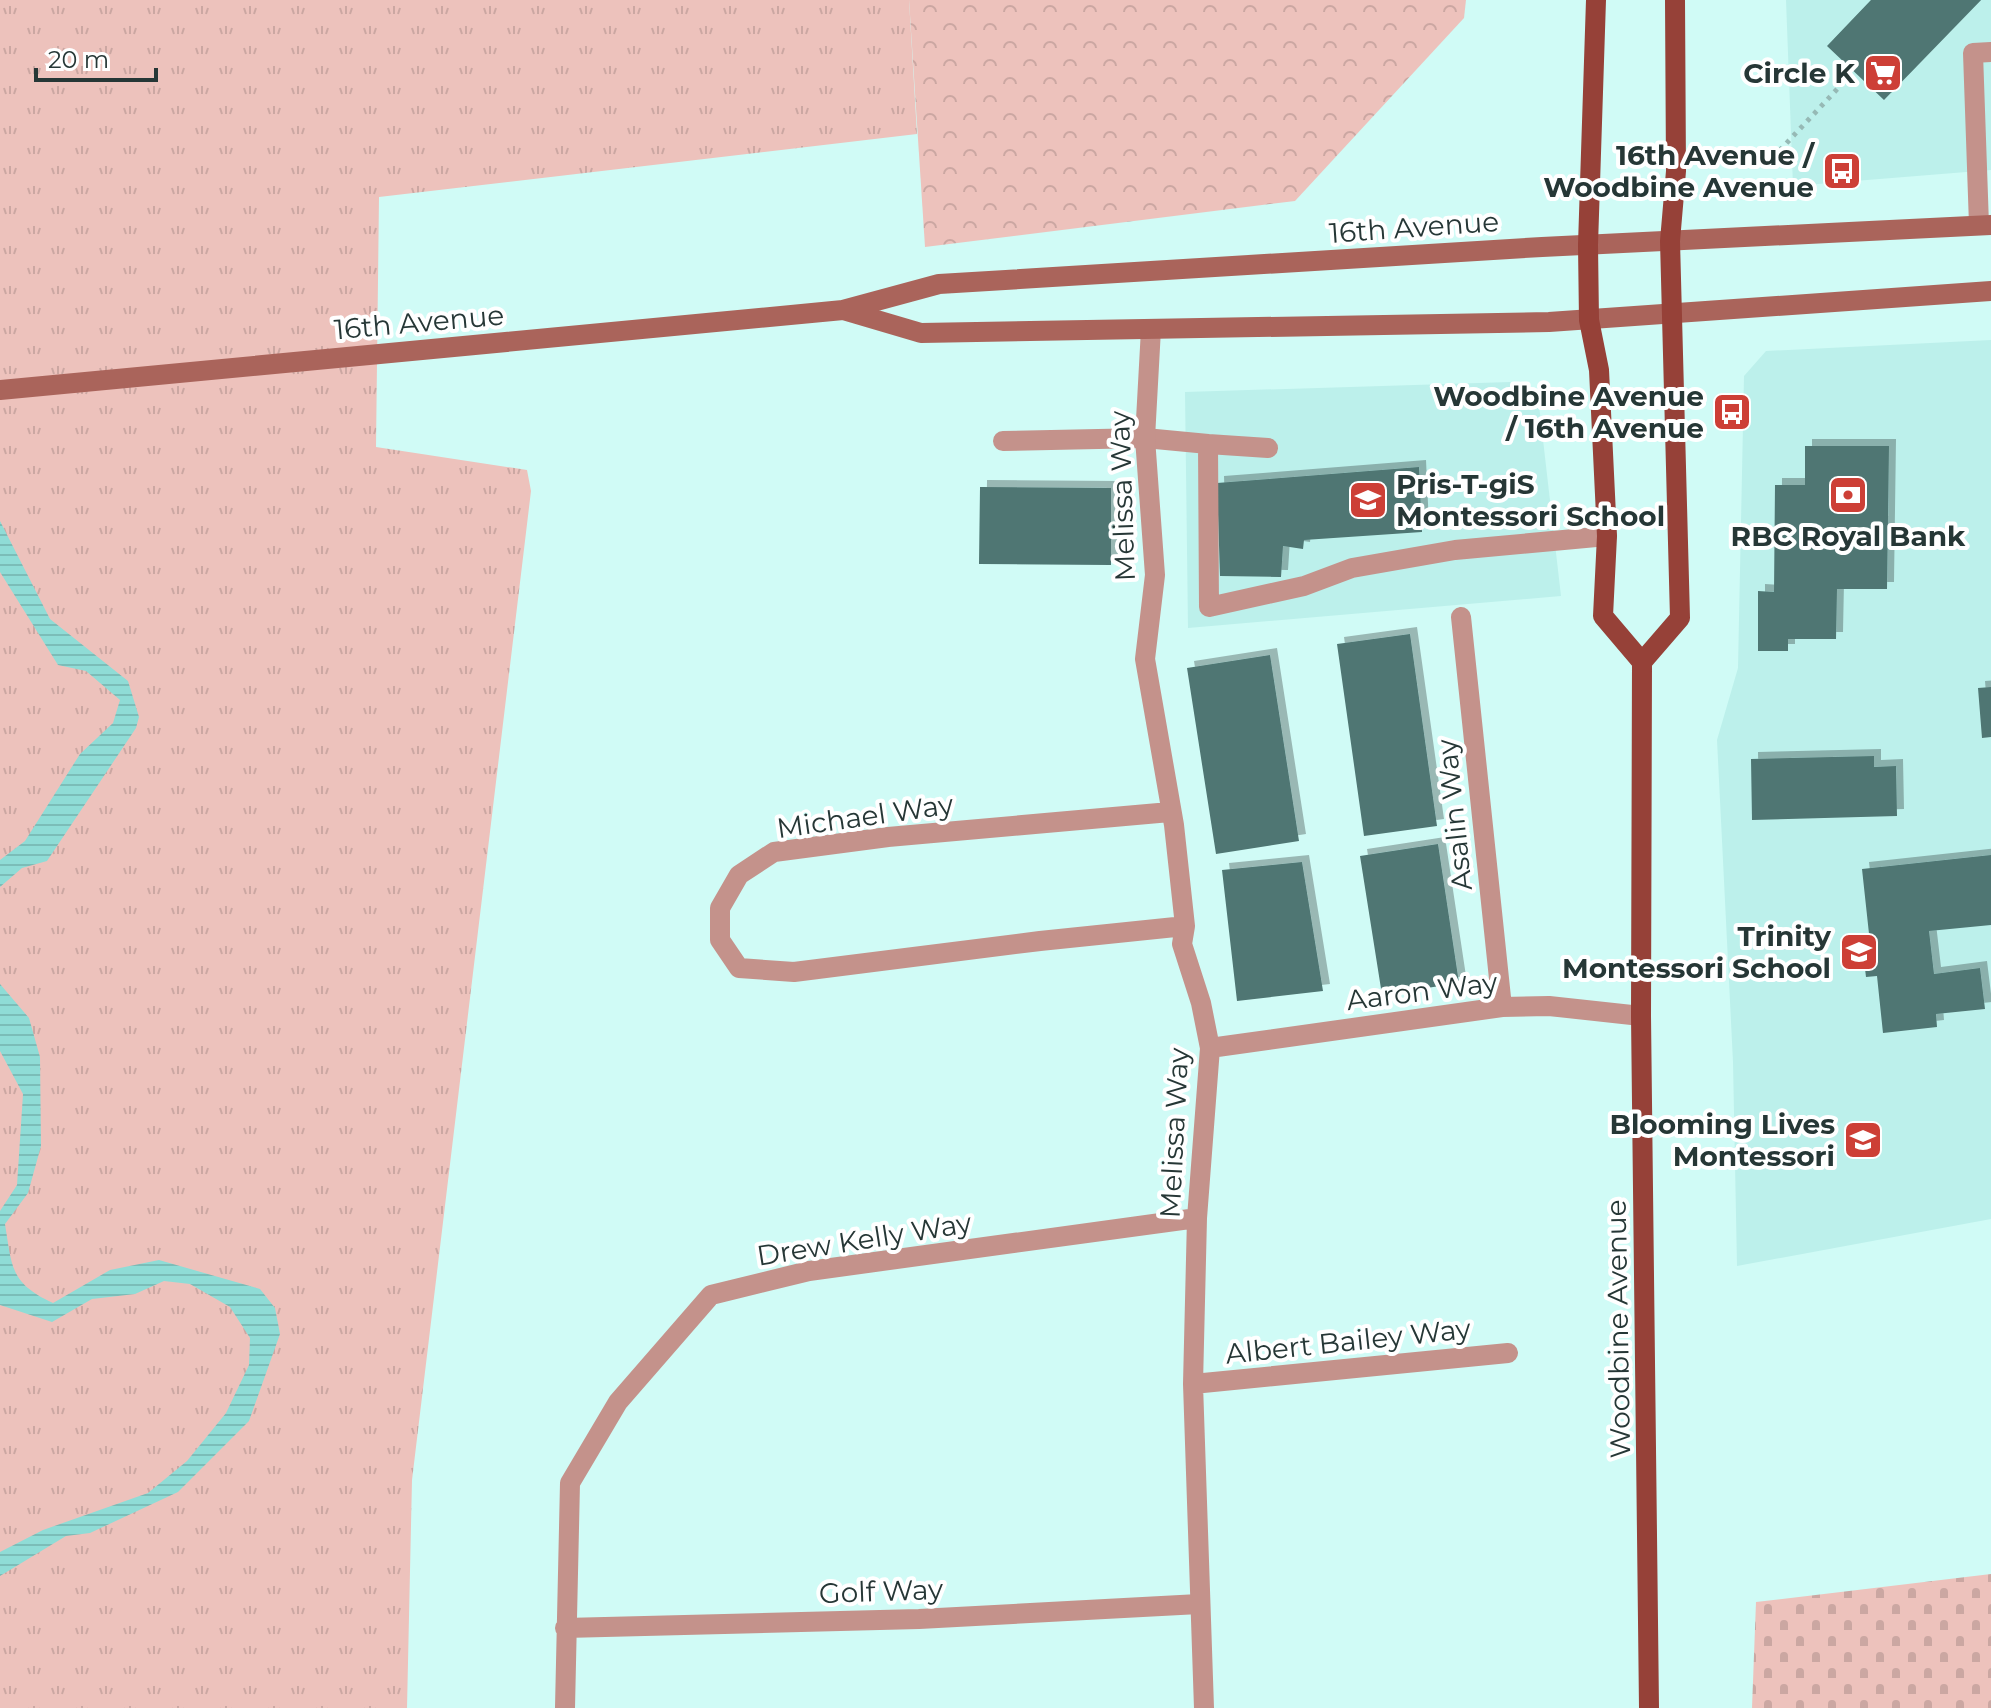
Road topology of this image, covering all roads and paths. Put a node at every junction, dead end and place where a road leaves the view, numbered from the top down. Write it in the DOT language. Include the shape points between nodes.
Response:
graph roads {
  1 [pos="1596,0"];
  2 [pos="1675,0"];
  3 [pos="1991,52"];
  4 [pos="1842,84"];
  5 [pos="1766,165"];
  6 [pos="1985,225"];
  7 [pos="1670,241"];
  8 [pos="1588,245"];
  9 [pos="1991,291"];
  10 [pos="843,310"];
  11 [pos="1672,312"];
  12 [pos="1589,320"];
  13 [pos="1151,329"];
  14 [pos="0,390"];
  15 [pos="1145,438"];
  16 [pos="1003,441"];
  17 [pos="1208,444"];
  18 [pos="1268,448"];
  19 [pos="1607,536"];
  20 [pos="1461,617"];
  21 [pos="1642,662"];
  22 [pos="1170,812"];
  23 [pos="1185,926"];
  24 [pos="1502,1007"];
  25 [pos="1641,1016"];
  26 [pos="1210,1048"];
  27 [pos="1197,1218"];
  28 [pos="1508,1353"];
  29 [pos="1193,1384"];
  30 [pos="1199,1604"];
  31 [pos="565,1628"];
  32 [pos="565,1708"];
  33 [pos="1204,1708"];
  34 [pos="1649,1708"];
  1 -- 8 [label="main road"];
  2 -- 7 [label="main road" via="1676,171"];
  3 -- 6 [label="street" via="1973,53"];
  4 -- 5 [label="path"];
  6 -- 7 [label="main road, 16th Avenue"];
  7 -- 8 [label="main road, 16th Avenue"];
  7 -- 11 [label="main road"];
  8 -- 10 [label="main road, 16th Avenue" via="939,284"];
  8 -- 12 [label="main road"];
  9 -- 11 [label="main road, 16th Avenue"];
  10 -- 13 [label="main road, 16th Avenue" via="921,333"];
  10 -- 14 [label="main road, 16th Avenue"];
  11 -- 12 [label="main road, 16th Avenue"];
  11 -- 21 [label="main road" via="1680,618"];
  12 -- 13 [label="main road, 16th Avenue"];
  12 -- 19 [label="main road" via="1599,370"];
  13 -- 15 [label="street, Melissa Way"];
  15 -- 16 [label="street"];
  15 -- 17 [label="street"];
  15 -- 22 [label="street, Melissa Way" via="1155,575 1145,659"];
  17 -- 18 [label="street"];
  17 -- 19 [label="street" via="1209,607 1304,586 1352,568 1455,550"];
  19 -- 21 [label="main road" via="1603,616"];
  20 -- 24 [label="street, Asalin Way"];
  21 -- 25 [label="main road, Woodbine Avenue"];
  22 -- 23 [label="street, Melissa Way"];
  22 -- 23 [label="street, Michael Way" via="774,852 739,875 720,908 720,940 739,968 794,972"];
  23 -- 26 [label="street, Melissa Way" via="1182,944"];
  24 -- 25 [label="street, Aaron Way" via="1549,1006"];
  24 -- 26 [label="street, Aaron Way"];
  25 -- 34 [label="main road, Woodbine Avenue"];
  26 -- 27 [label="street, Melissa Way"];
  27 -- 29 [label="street, Melissa Way"];
  27 -- 31 [label="street, Drew Kelly Way" via="809,1271 711,1295 618,1402 570,1483"];
  28 -- 29 [label="street, Albert Bailey Way"];
  29 -- 30 [label="street, Melissa Way"];
  30 -- 31 [label="street, Golf Way" via="919,1619"];
  30 -- 33 [label="street, Melissa Way"];
  31 -- 32 [label="street, Drew Kelly Way"];
}
